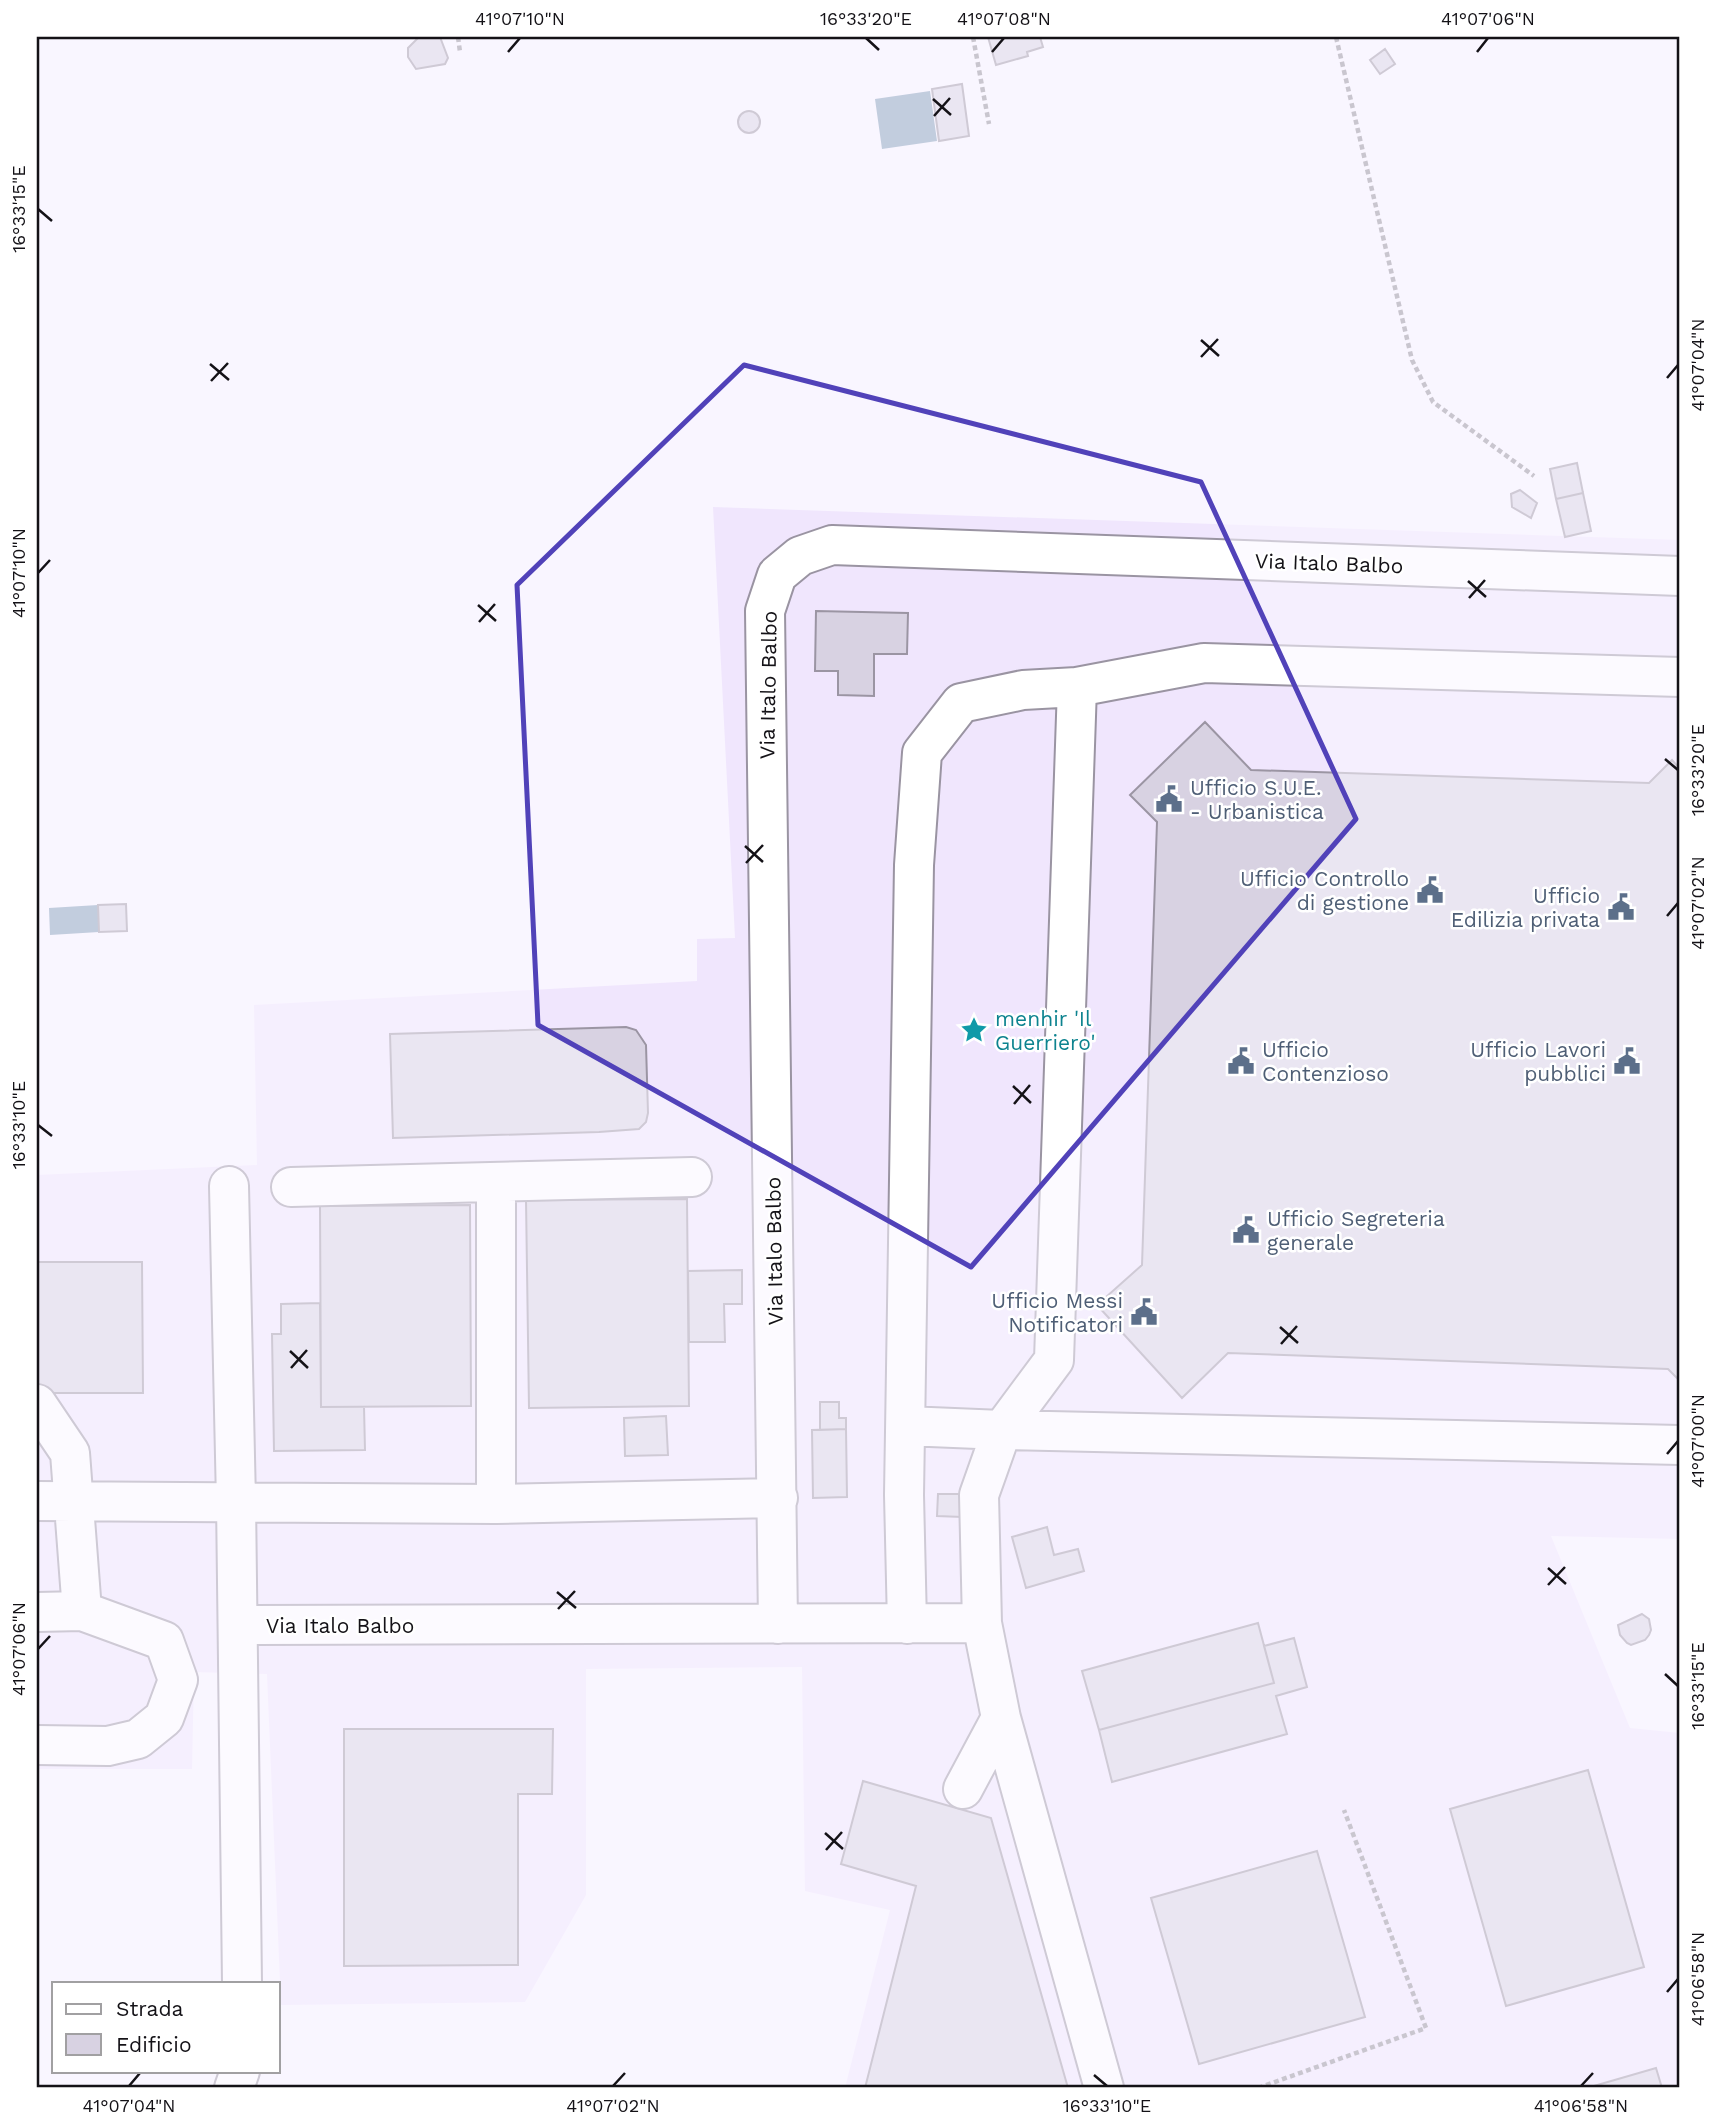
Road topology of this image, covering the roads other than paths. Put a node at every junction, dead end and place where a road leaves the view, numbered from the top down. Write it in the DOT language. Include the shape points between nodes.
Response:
graph roads {
  1 [pos="1680,576"];
  2 [pos="1680,677"];
  3 [pos="1077,687"];
  4 [pos="692,1177"];
  5 [pos="496,1182"];
  6 [pos="229,1186"];
  7 [pos="291,1187"];
  8 [pos="37,1404"];
  9 [pos="906,1426"];
  10 [pos="1002,1430"];
  11 [pos="1680,1445"];
  12 [pos="778,1498"];
  13 [pos="55,1501"];
  14 [pos="236,1501"];
  15 [pos="496,1504"];
  16 [pos="82,1611"];
  17 [pos="37,1612"];
  18 [pos="982,1623"];
  19 [pos="778,1624"];
  20 [pos="238,1625"];
  21 [pos="907,1625"];
  22 [pos="1001,1718"];
  23 [pos="37,1745"];
  24 [pos="963,1789"];
  25 [pos="242,1982"];
  26 [pos="1104,2088"];
  1 -- 12 [label="street, Via Italo Balbo" via="832,545 800,556 777,575 765,611"];
  2 -- 3 [label="street" via="1204,663"];
  3 -- 9 [label="street" via="1023,690 961,703 922,753 914,865"];
  3 -- 10 [label="street" via="1054,1360"];
  4 -- 5 [label="street"];
  5 -- 7 [label="street"];
  5 -- 15 [label="street"];
  6 -- 14 [label="street, Via Italo Balbo"];
  8 -- 13 [label="street" via="70,1453"];
  9 -- 10 [label="street"];
  9 -- 21 [label="street"];
  10 -- 11 [label="street"];
  10 -- 18 [label="street" via="979,1495"];
  12 -- 15 [label="street"];
  12 -- 19 [label="street, Via Italo Balbo"];
  13 -- 14 [label="street"];
  13 -- 16 [label="street"];
  14 -- 15 [label="street"];
  14 -- 20 [label="street, Via Italo Balbo"];
  16 -- 17 [label="street"];
  16 -- 23 [label="street" via="164,1641 177,1679 164,1718 138,1739 108,1746"];
  18 -- 21 [label="street, Via Italo Balbo"];
  18 -- 22 [label="street"];
  19 -- 20 [label="street, Via Italo Balbo"];
  19 -- 21 [label="street, Via Italo Balbo"];
  20 -- 25 [label="street, Via Italo Balbo"];
  22 -- 24 [label="street"];
  22 -- 26 [label="street"];
}
